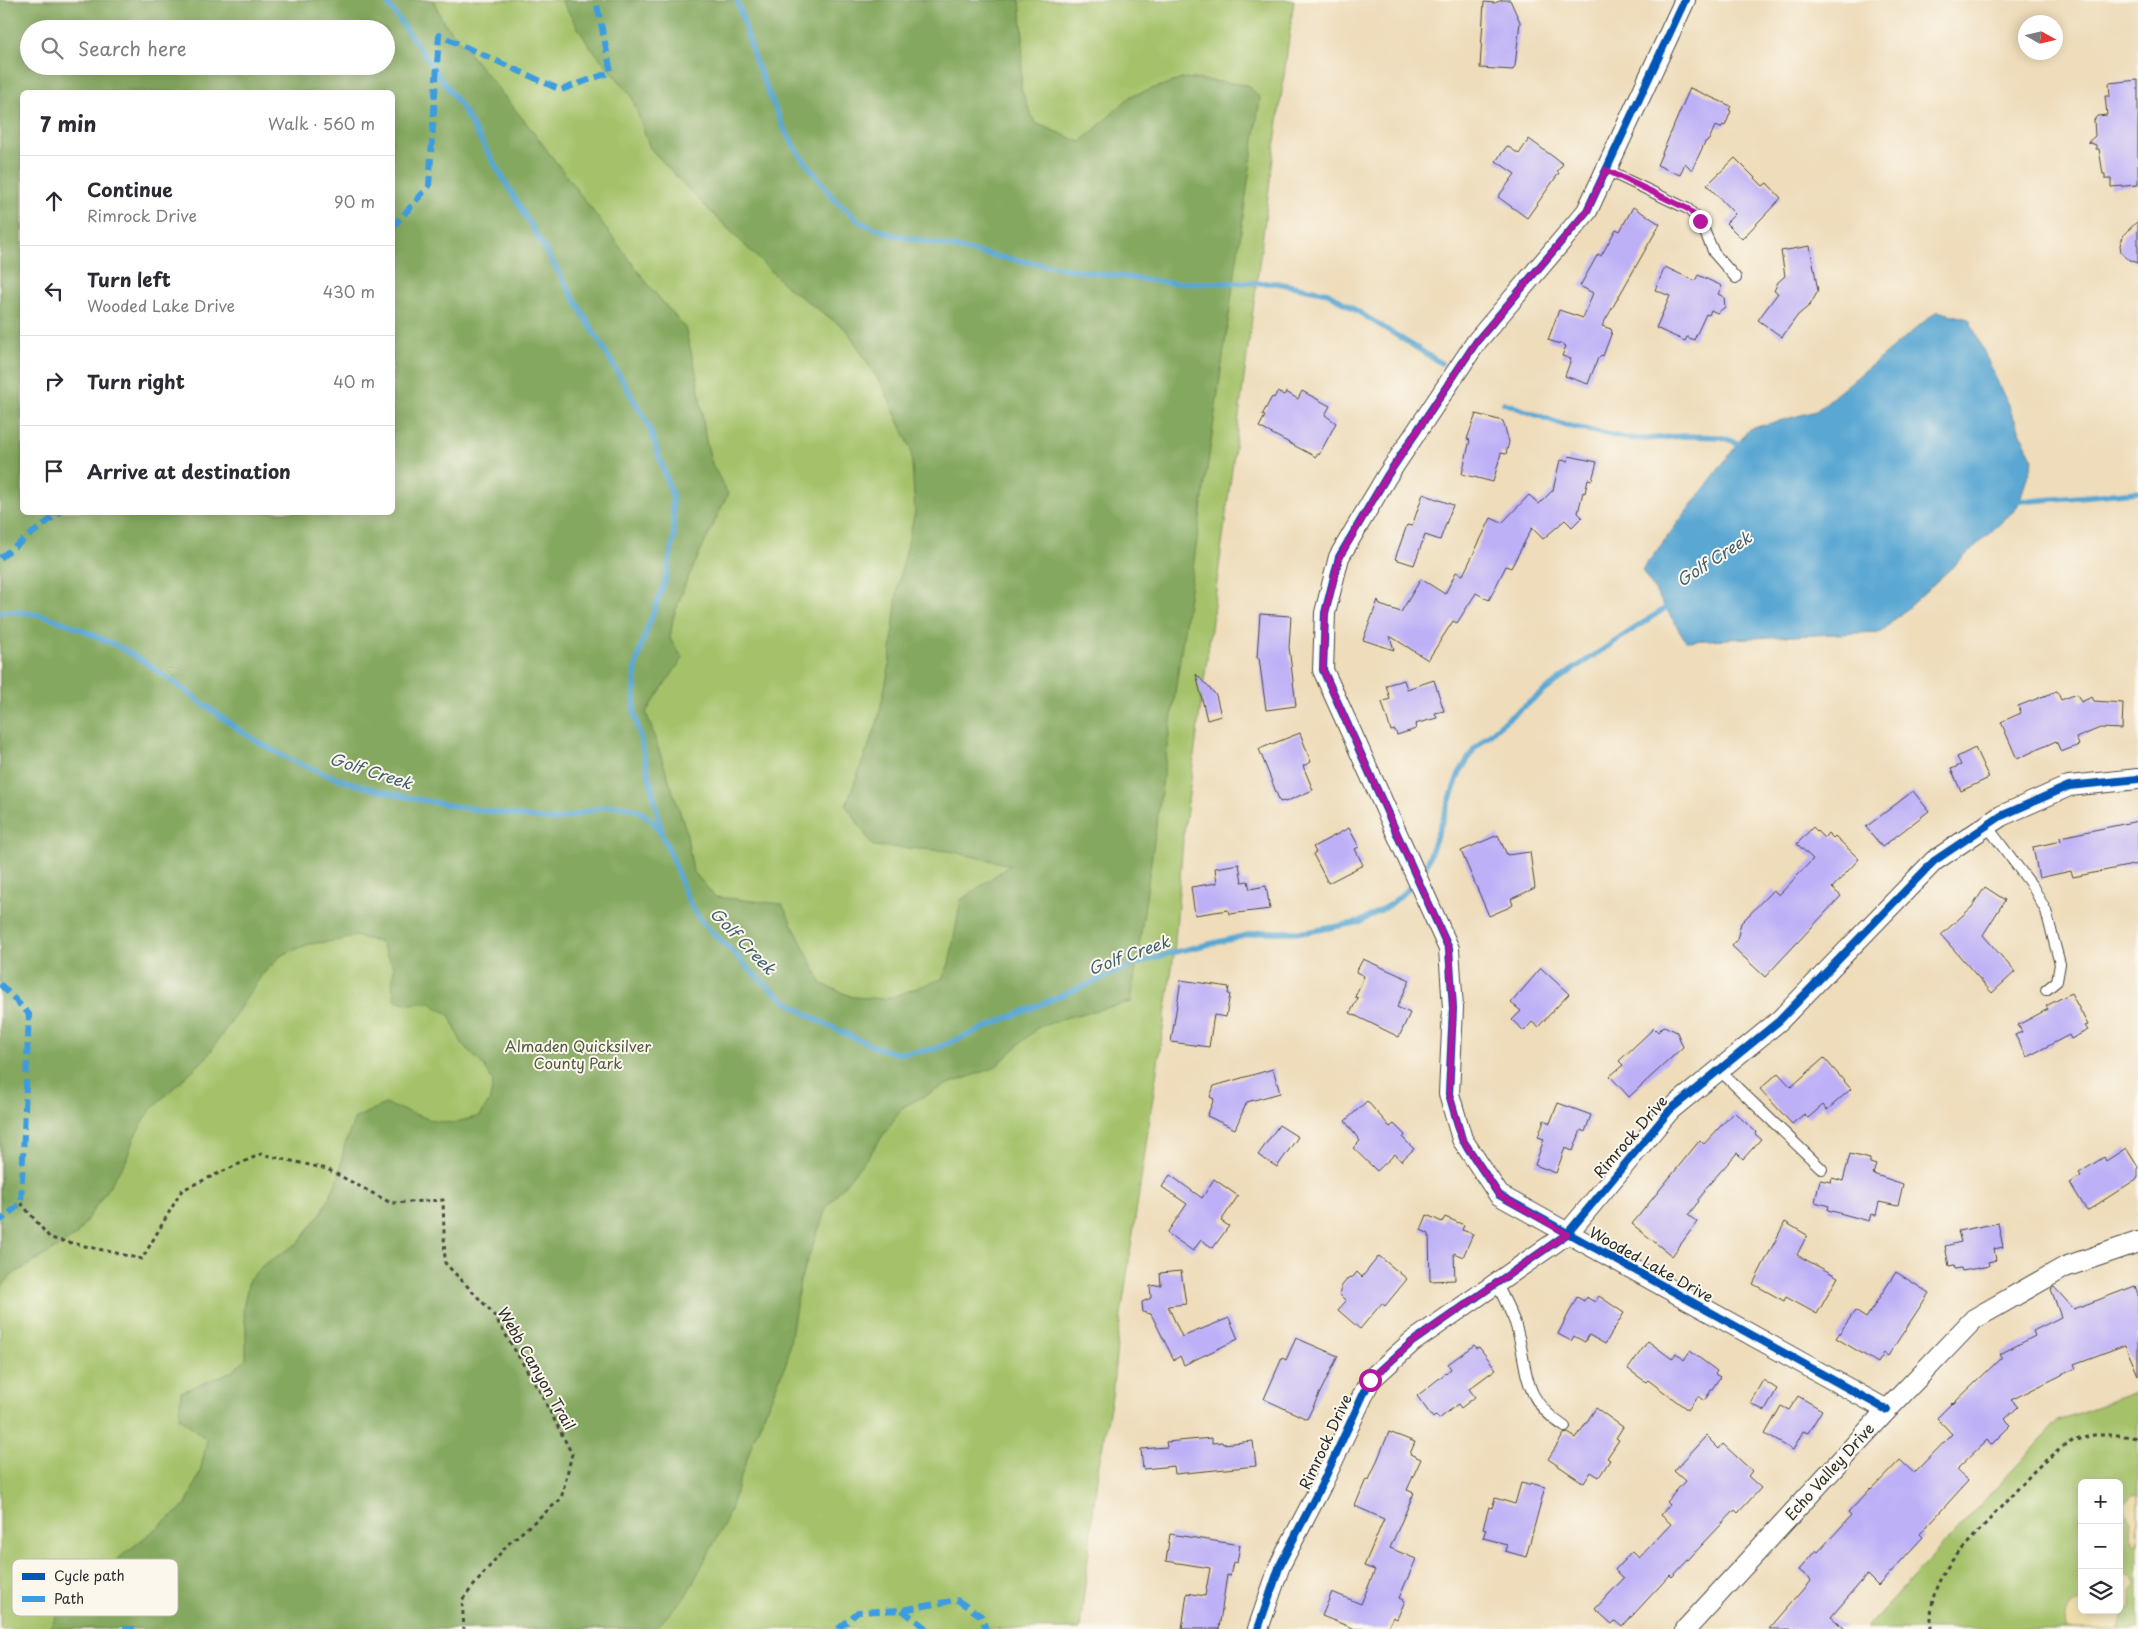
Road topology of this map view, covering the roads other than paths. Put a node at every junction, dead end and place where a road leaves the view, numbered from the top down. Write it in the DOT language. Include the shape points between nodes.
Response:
graph roads {
  1 [pos="1685,0"];
  2 [pos="1606,170"];
  3 [pos="1736,278"];
  4 [pos="2138,779"];
  5 [pos="1987,826"];
  6 [pos="2046,990"];
  7 [pos="1719,1070"];
  8 [pos="1822,1169"];
  9 [pos="1567,1234"];
  10 [pos="2138,1242"];
  11 [pos="1497,1284"];
  12 [pos="1887,1410"];
  13 [pos="1565,1427"];
  14 [pos="1258,1629"];
  15 [pos="1686,1629"];
  1 -- 2 [label="street, Wooded Lake Drive"];
  2 -- 3 [label="lane" via="1688,209 1700,221 1714,253"];
  2 -- 9 [label="street, Wooded Lake Drive" via="1587,211 1477,341 1387,476 1339,558 1325,614 1323,670 1449,949 1453,1008 1449,1094 1462,1139 1499,1195"];
  4 -- 5 [label="street, Rimrock Drive" via="2069,786 2001,816"];
  5 -- 6 [label="lane" via="2033,887 2046,911 2060,964 2057,981"];
  5 -- 7 [label="street, Rimrock Drive" via="1934,861 1779,1021"];
  7 -- 8 [label="lane"];
  7 -- 9 [label="street, Rimrock Drive" via="1670,1110"];
  9 -- 11 [label="street, Rimrock Drive"];
  9 -- 12 [label="street, Wooded Lake Drive"];
  10 -- 12 [label="street, Echo Valley Drive" via="2065,1267 1974,1319"];
  11 -- 13 [label="lane" via="1515,1324 1534,1400"];
  11 -- 14 [label="street, Rimrock Drive" via="1412,1342 1370,1380 1280,1565"];
  12 -- 15 [label="street, Echo Valley Drive"];
}
